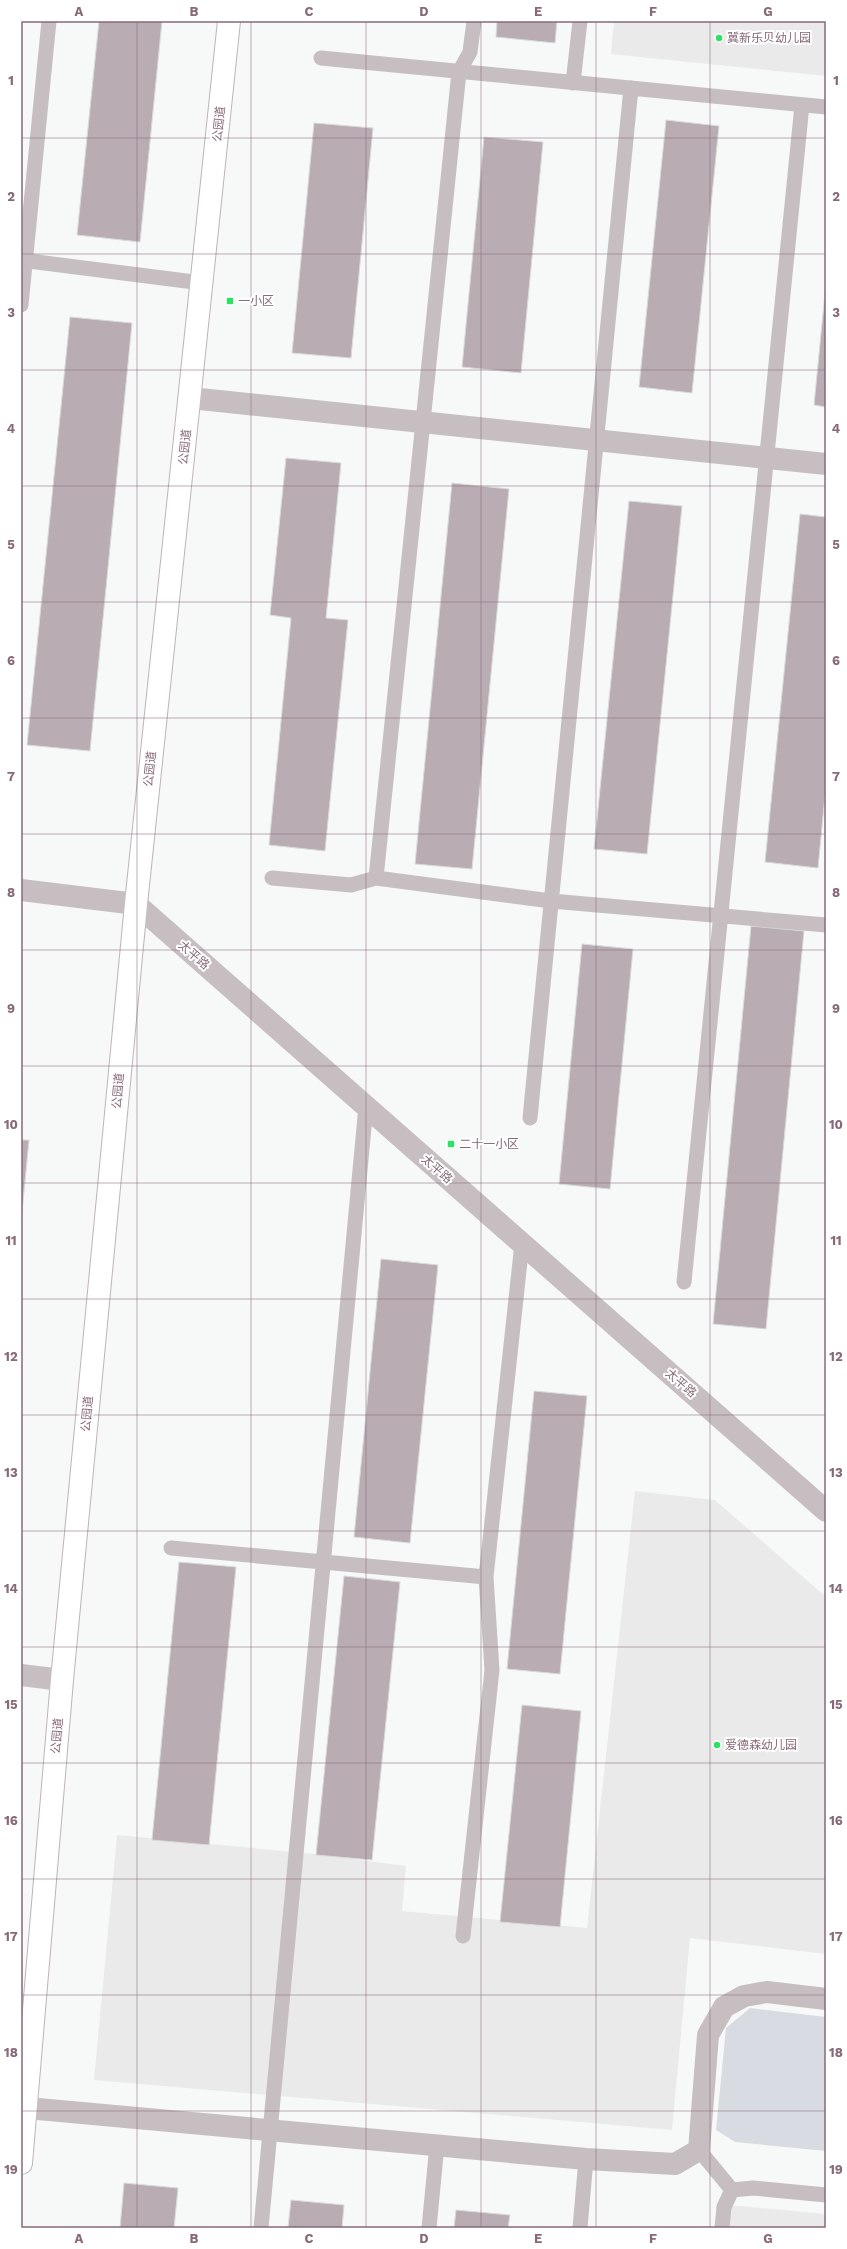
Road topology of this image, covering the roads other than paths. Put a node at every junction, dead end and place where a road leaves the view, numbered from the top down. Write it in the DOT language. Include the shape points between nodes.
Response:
graph roads {
  1 [pos="49,21"];
  2 [pos="229,21"];
  3 [pos="474,21"];
  4 [pos="580,21"];
  5 [pos="321,58"];
  6 [pos="460,72"];
  7 [pos="573,83"];
  8 [pos="631,88"];
  9 [pos="802,105"];
  10 [pos="826,107"];
  11 [pos="23,260"];
  12 [pos="202,283"];
  13 [pos="21,305"];
  14 [pos="190,398"];
  15 [pos="423,422"];
  16 [pos="597,440"];
  17 [pos="766,458"];
  18 [pos="826,464"];
  19 [pos="272,878"];
  20 [pos="376,878"];
  21 [pos="21,890"];
  22 [pos="551,901"];
  23 [pos="136,904"];
  24 [pos="720,917"];
  25 [pos="826,925"];
  26 [pos="366,1106"];
  27 [pos="530,1118"];
  28 [pos="522,1243"];
  29 [pos="684,1282"];
  30 [pos="826,1511"];
  31 [pos="171,1548"];
  32 [pos="324,1563"];
  33 [pos="486,1577"];
  34 [pos="21,1676"];
  35 [pos="62,1680"];
  36 [pos="463,1936"];
  37 [pos="826,1999"];
  38 [pos="27,2108"];
  39 [pos="271,2130"];
  40 [pos="437,2145"];
  41 [pos="699,2150"];
  42 [pos="586,2159"];
  43 [pos="21,2163"];
  44 [pos="732,2190"];
  45 [pos="826,2195"];
  46 [pos="261,2228"];
  47 [pos="429,2228"];
  48 [pos="580,2228"];
  49 [pos="722,2228"];
  1 -- 11 [label="lane"];
  2 -- 12 [label="main road, 公园道"];
  3 -- 6 [label="lane" via="470,52"];
  4 -- 7 [label="lane"];
  5 -- 6 [label="lane"];
  6 -- 7 [label="lane"];
  6 -- 15 [label="lane"];
  7 -- 8 [label="lane"];
  8 -- 9 [label="lane"];
  8 -- 16 [label="lane"];
  9 -- 10 [label="lane"];
  9 -- 17 [label="lane"];
  11 -- 12 [label="lane"];
  11 -- 13 [label="lane"];
  12 -- 14 [label="main road, 公园道"];
  14 -- 15 [label="street"];
  14 -- 23 [label="main road, 公园道"];
  15 -- 16 [label="street"];
  15 -- 20 [label="lane"];
  16 -- 17 [label="street"];
  16 -- 22 [label="lane"];
  17 -- 18 [label="street"];
  17 -- 24 [label="lane"];
  19 -- 20 [label="lane" via="351,885"];
  20 -- 22 [label="lane"];
  21 -- 23 [label="street"];
  22 -- 24 [label="lane"];
  22 -- 27 [label="lane"];
  23 -- 26 [label="street, 太平路"];
  23 -- 35 [label="main road, 公园道"];
  24 -- 25 [label="lane"];
  24 -- 29 [label="lane"];
  26 -- 28 [label="street, 太平路"];
  26 -- 32 [label="lane"];
  28 -- 30 [label="street, 太平路"];
  28 -- 33 [label="lane"];
  31 -- 32 [label="lane"];
  32 -- 33 [label="lane"];
  32 -- 39 [label="lane"];
  33 -- 36 [label="lane" via="492,1670"];
  34 -- 35 [label="street"];
  35 -- 38 [label="main road, 公园道"];
  37 -- 41 [label="street" via="767,1992 744,1996 724,2007 708,2035"];
  38 -- 39 [label="street"];
  38 -- 43 [label="main road, 公园道"];
  39 -- 40 [label="street"];
  39 -- 46 [label="lane"];
  40 -- 42 [label="street"];
  40 -- 47 [label="lane"];
  41 -- 42 [label="street" via="675,2164"];
  41 -- 44 [label="lane"];
  42 -- 48 [label="lane"];
  44 -- 45 [label="lane" via="753,2188"];
  44 -- 49 [label="lane" via="724,2207"];
}
